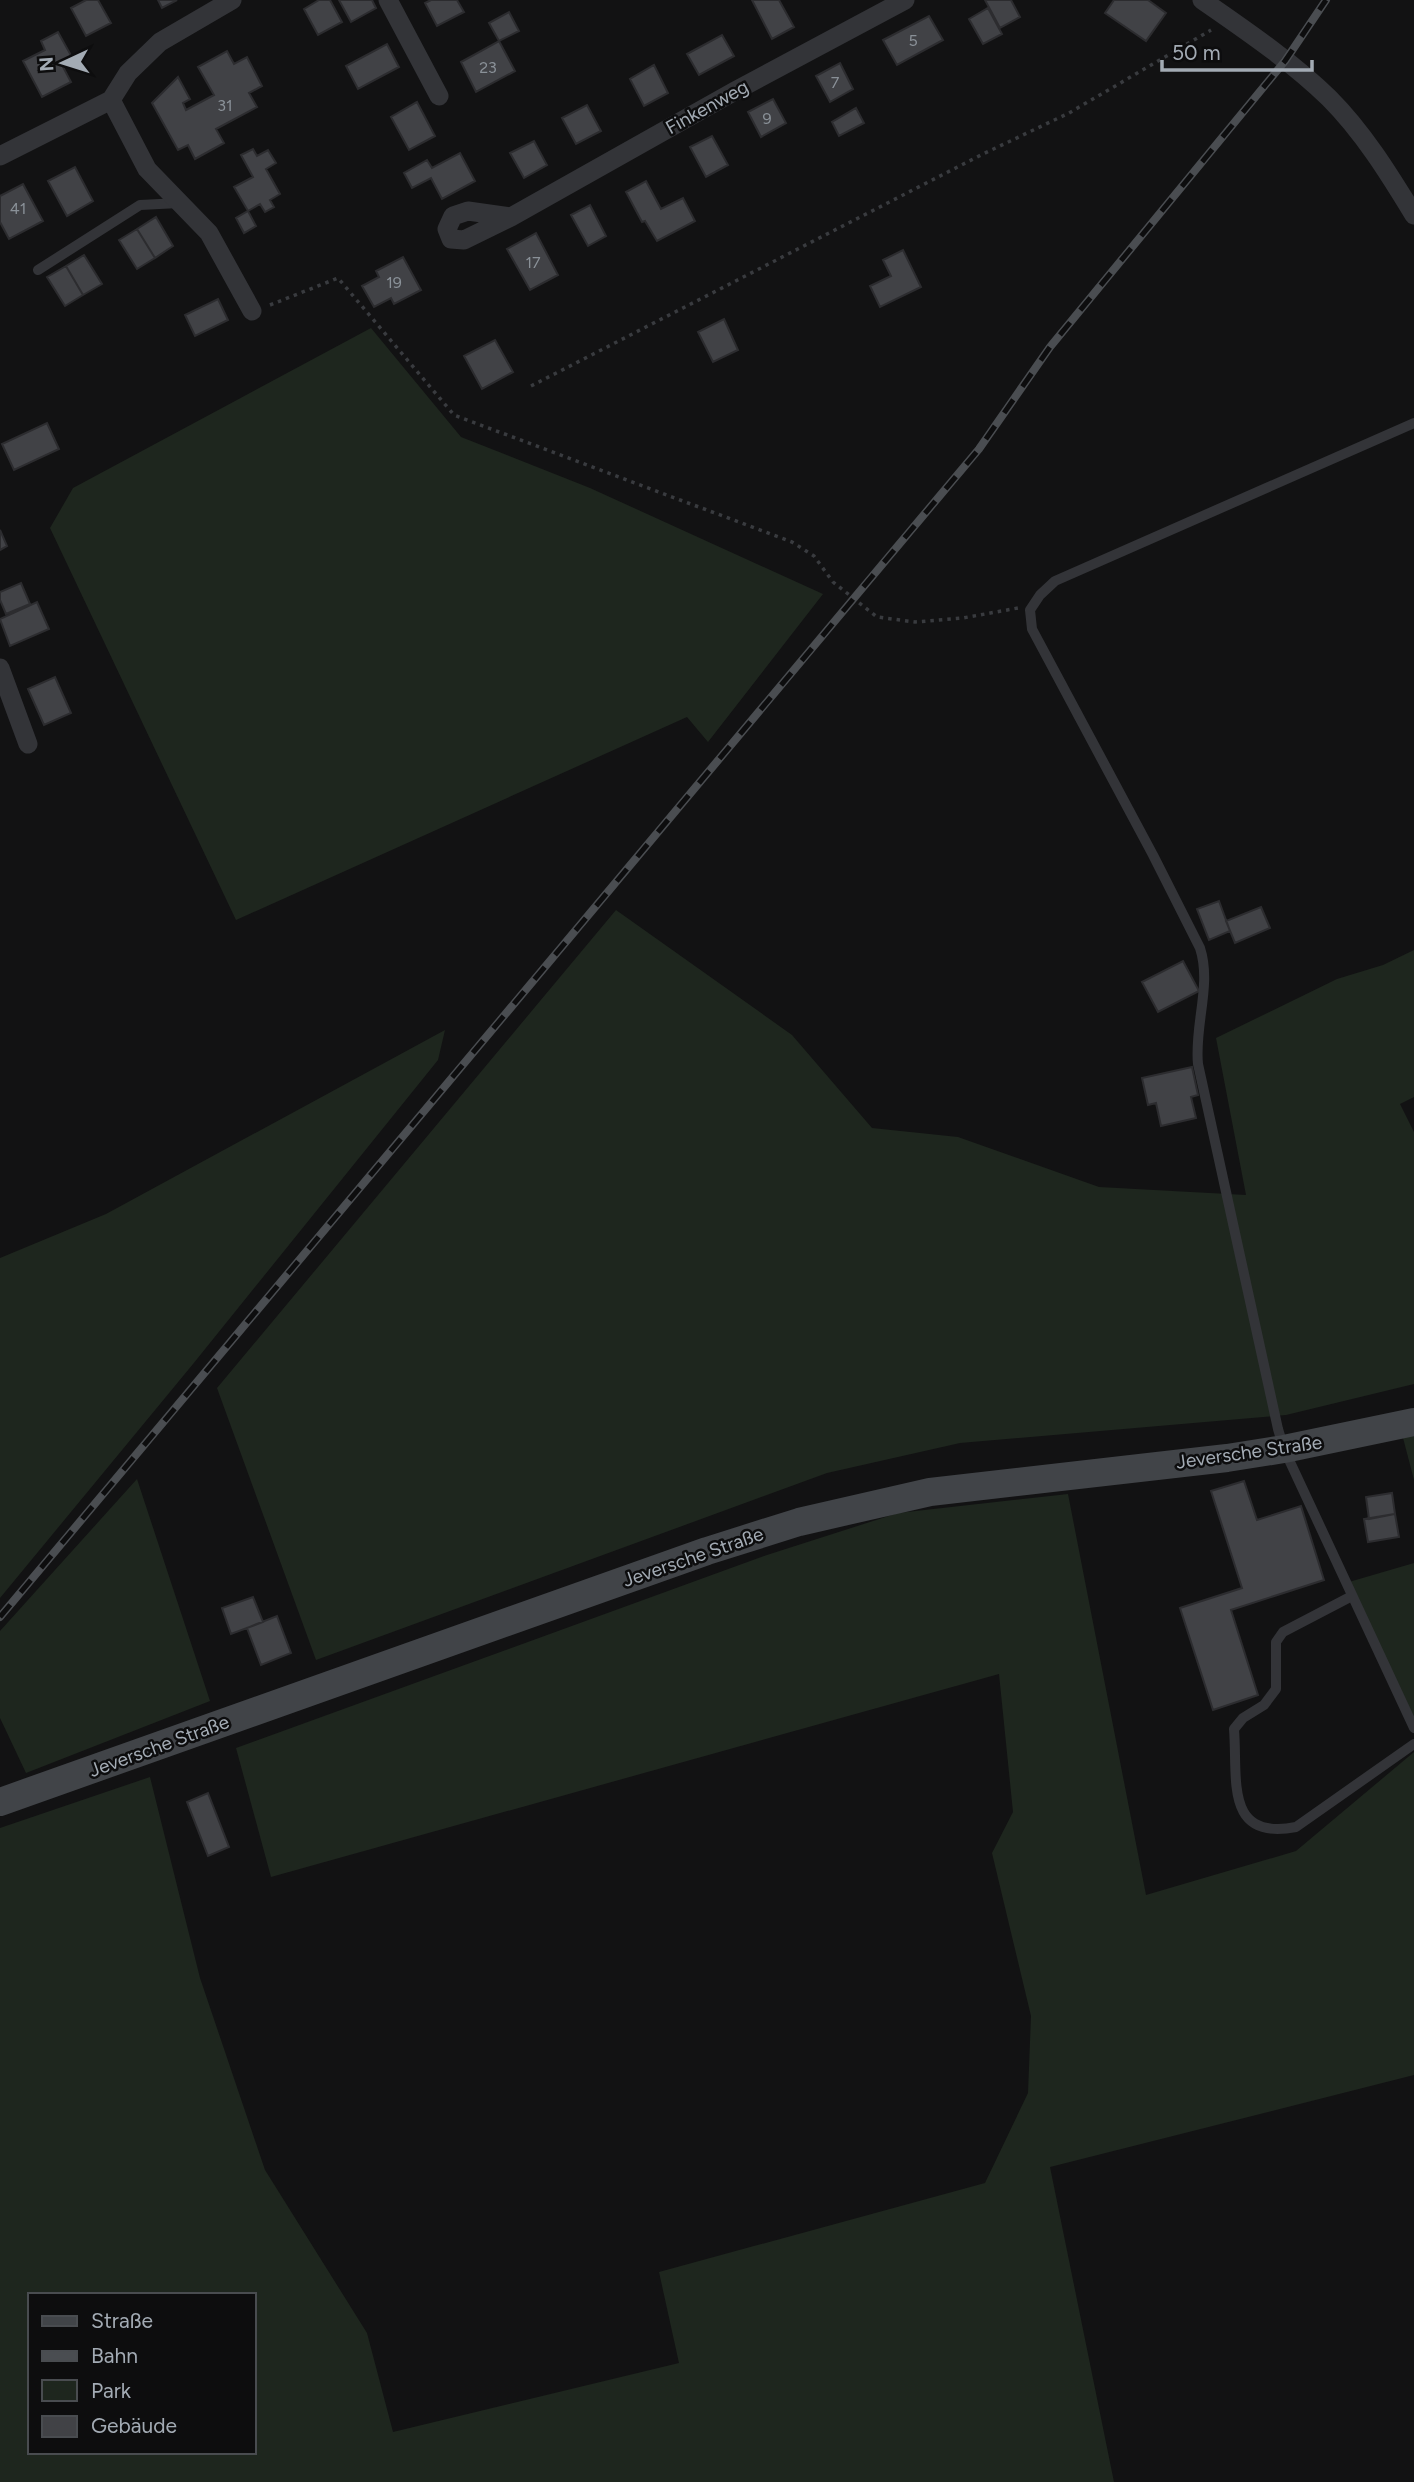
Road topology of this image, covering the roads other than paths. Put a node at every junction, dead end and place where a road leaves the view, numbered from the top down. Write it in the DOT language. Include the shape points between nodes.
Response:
graph roads {
  1 [pos="232,0"];
  2 [pos="388,0"];
  3 [pos="905,0"];
  4 [pos="1202,0"];
  5 [pos="439,96"];
  6 [pos="111,100"];
  7 [pos="0,156"];
  8 [pos="180,202"];
  9 [pos="1414,215"];
  10 [pos="511,217"];
  11 [pos="38,270"];
  12 [pos="252,312"];
  13 [pos="1414,423"];
  14 [pos="0,668"];
  15 [pos="29,744"];
  16 [pos="1414,1422"];
  17 [pos="1284,1450"];
  18 [pos="1352,1595"];
  19 [pos="1414,1728"];
  20 [pos="1414,1744"];
  21 [pos="0,1802"];
  1 -- 6 [label="street" via="159,42 128,73"];
  2 -- 5 [label="street"];
  3 -- 10 [label="street, Finkenweg"];
  4 -- 9 [label="street" via="1329,99 1379,158"];
  6 -- 7 [label="street"];
  6 -- 8 [label="street" via="147,169"];
  8 -- 11 [label="lane" via="139,205"];
  8 -- 12 [label="street" via="209,233"];
  13 -- 17 [label="lane" via="1055,581 1030,610 1032,629 1153,855 1205,964 1198,1064"];
  14 -- 15 [label="street"];
  16 -- 17 [label="street, Jeversche Straße"];
  17 -- 18 [label="lane"];
  17 -- 21 [label="street, Jeversche Straße" via="930,1492 799,1522"];
  18 -- 19 [label="lane"];
  18 -- 20 [label="lane" via="1283,1632 1276,1642 1276,1689 1234,1729 1239,1806 1251,1823 1262,1828 1296,1827"];
}
